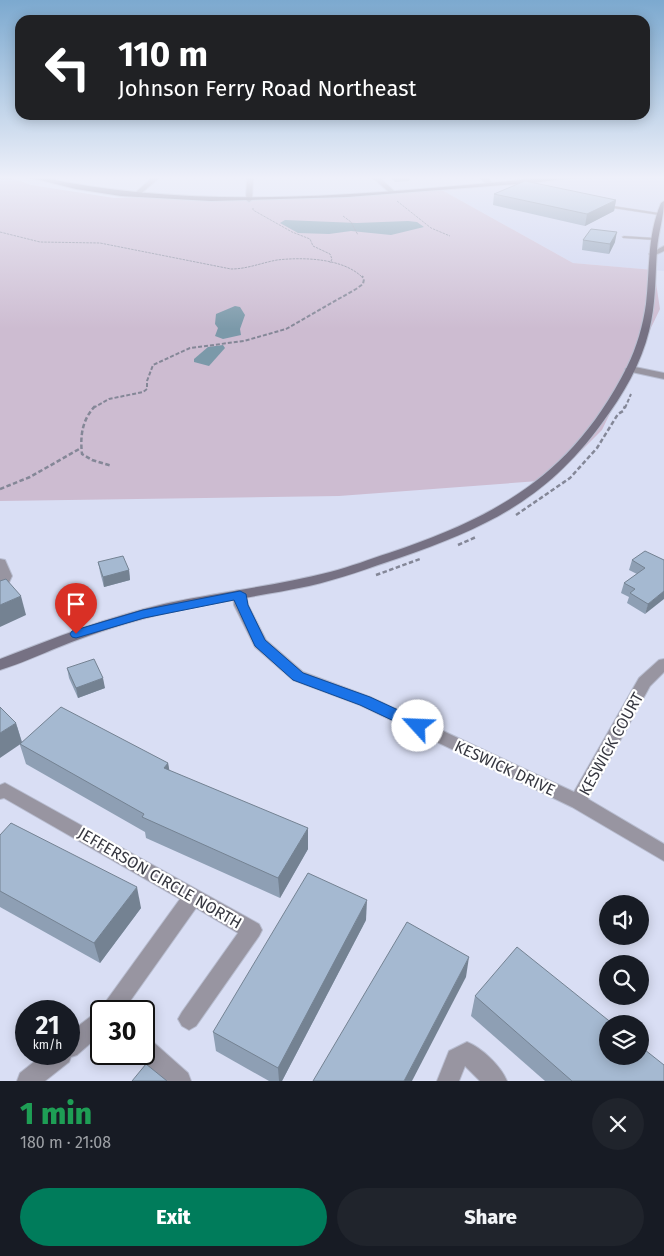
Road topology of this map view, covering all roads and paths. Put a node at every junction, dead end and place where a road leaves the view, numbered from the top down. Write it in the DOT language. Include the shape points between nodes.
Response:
graph roads {
  1 [pos="284,227"];
  2 [pos="354,227"];
  3 [pos="430,227"];
  4 [pos="656,227"];
  5 [pos="0,232"];
  6 [pos="358,235"];
  7 [pos="450,236"];
  8 [pos="624,237"];
  9 [pos="664,240"];
  10 [pos="654,241"];
  11 [pos="664,244"];
  12 [pos="664,248"];
  13 [pos="653,254"];
  14 [pos="330,262"];
  15 [pos="631,367"];
  16 [pos="664,370"];
  17 [pos="664,376"];
  18 [pos="81,448"];
  19 [pos="112,466"];
  20 [pos="0,489"];
  21 [pos="0,563"];
  22 [pos="0,588"];
  23 [pos="240,594"];
  24 [pos="664,664"];
  25 [pos="0,665"];
  26 [pos="0,792"];
  27 [pos="578,802"];
  28 [pos="664,853"];
  29 [pos="194,896"];
  30 [pos="119,1000"];
  31 [pos="189,1019"];
  32 [pos="90,1030"];
  33 [pos="80,1038"];
  34 [pos="155,1060"];
  35 [pos="48,1065"];
  36 [pos="28,1081"];
  37 [pos="180,1081"];
  38 [pos="448,1081"];
  39 [pos="496,1081"];
  1 -- 14 [label="path" via="310,239 313,246 330,254"];
  2 -- 6 [label="path"];
  3 -- 7 [label="path"];
  4 -- 10 [label="main road"];
  5 -- 14 [label="path" via="40,242 115,245 231,269 279,260"];
  8 -- 10 [label="lane"];
  9 -- 10 [label="street"];
  10 -- 11 [label="street"];
  10 -- 13 [label="main road"];
  12 -- 13 [label="street"];
  13 -- 15 [label="main road" via="646,326"];
  14 -- 18 [label="path" via="354,269 364,280 363,284 286,329 244,341 190,348 163,359 153,365 147,389 141,394 107,399 87,414"];
  15 -- 16 [label="street"];
  15 -- 17 [label="street"];
  15 -- 23 [label="main road" via="587,438 543,481 489,518 429,544 333,575"];
  18 -- 19 [label="path" via="82,454 92,460"];
  18 -- 20 [label="path" via="30,477"];
  21 -- 22 [label="street" via="5,570 5,580"];
  23 -- 25 [label="main road" via="143,614 76,634"];
  23 -- 27 [label="street, KESWICK DRIVE" via="241,605 260,643 298,676 365,701"];
  24 -- 27 [label="street, KESWICK COURT" via="644,682"];
  26 -- 29 [label="street, JEFFERSON CIRCLE NORTH" via="5,790"];
  27 -- 28 [label="street, KESWICK DRIVE"];
  29 -- 30 [label="street"];
  29 -- 31 [label="street, JEFFERSON CIRCLE NORTH" via="252,930"];
  32 -- 33 [label="street"];
  34 -- 37 [label="street"];
  35 -- 36 [label="street"];
  38 -- 39 [label="street" via="457,1059 467,1053"];
}
